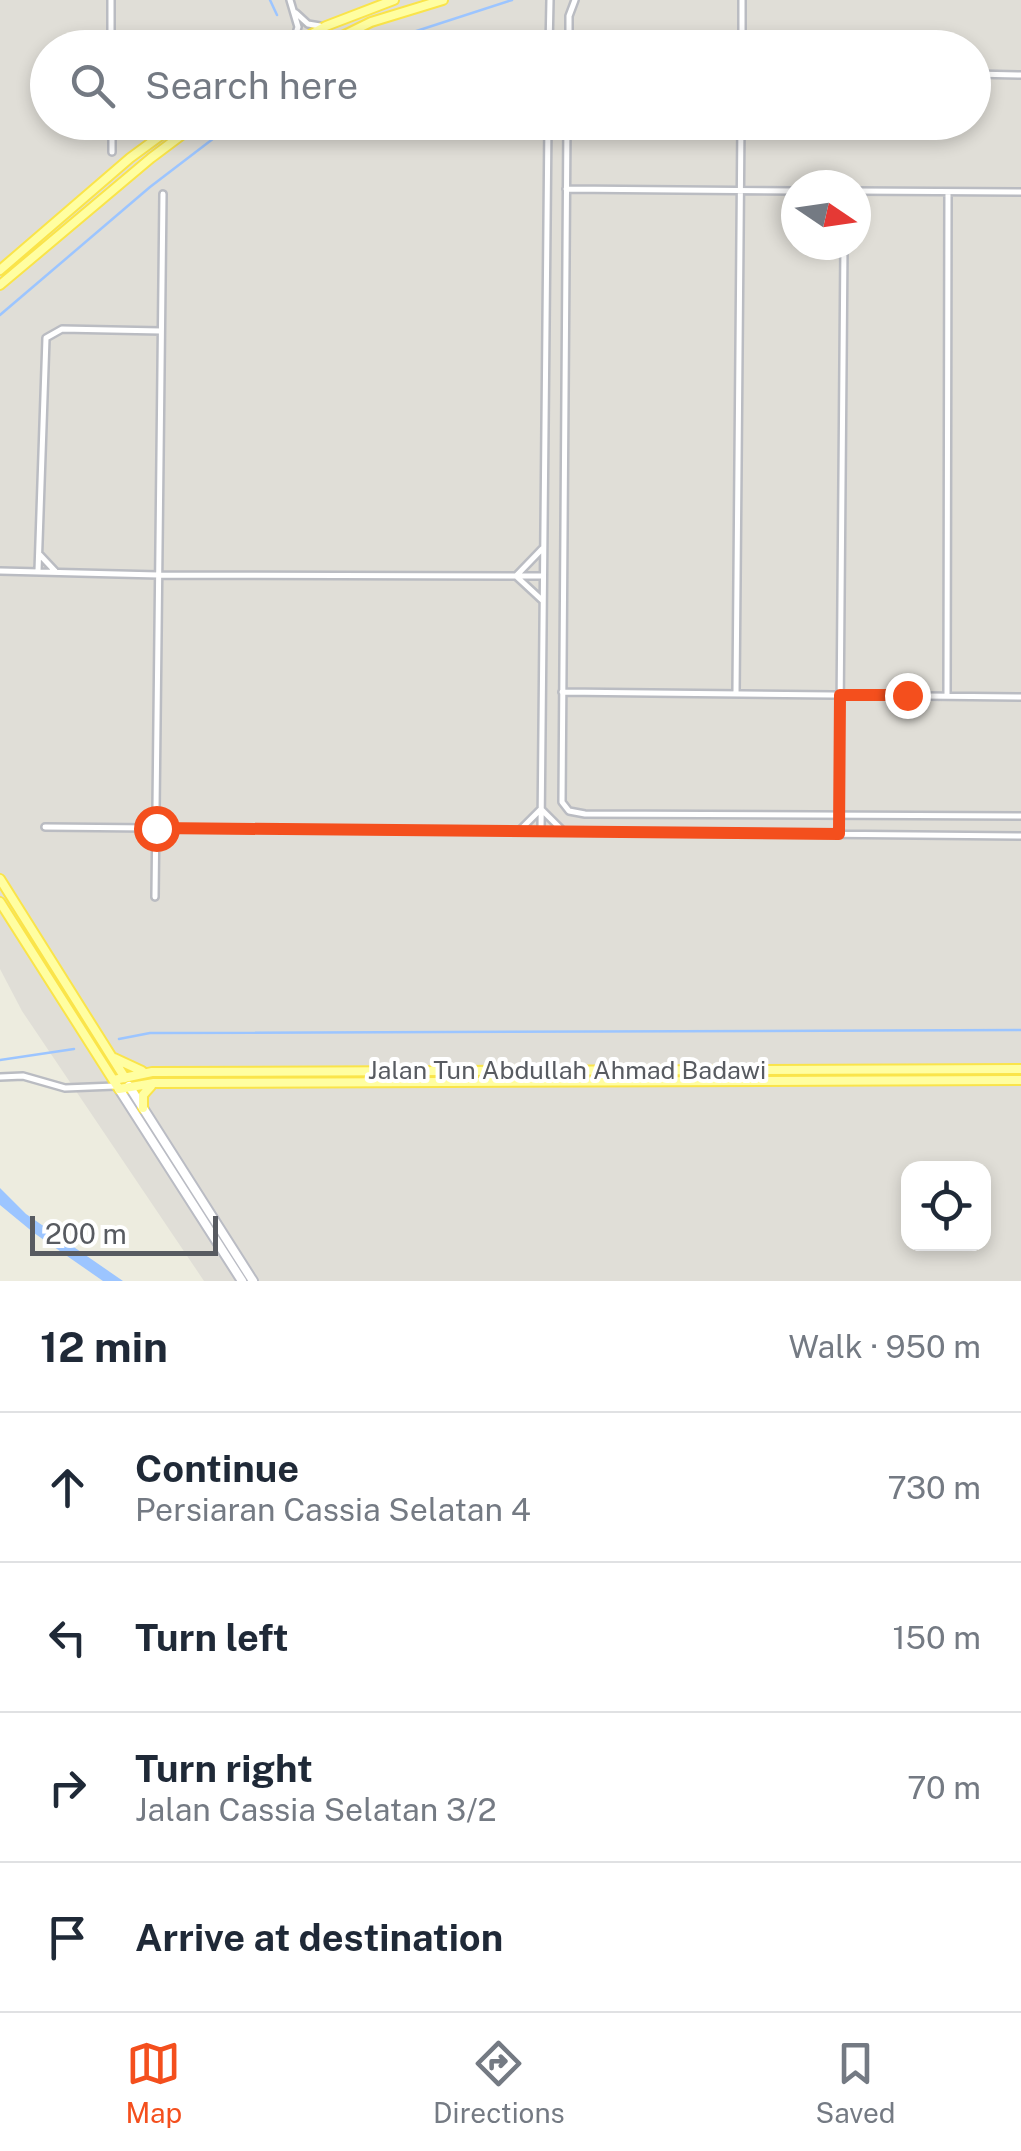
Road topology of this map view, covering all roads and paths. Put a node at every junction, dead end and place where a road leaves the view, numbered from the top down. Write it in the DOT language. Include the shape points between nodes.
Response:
graph roads {
  1 [pos="111,0"];
  2 [pos="290,0"];
  3 [pos="394,0"];
  4 [pos="442,0"];
  5 [pos="550,0"];
  6 [pos="574,0"];
  7 [pos="742,0"];
  8 [pos="295,10"];
  9 [pos="326,26"];
  10 [pos="111,30"];
  11 [pos="297,30"];
  12 [pos="318,30"];
  13 [pos="355,30"];
  14 [pos="549,30"];
  15 [pos="569,30"];
  16 [pos="742,30"];
  17 [pos="991,74"];
  18 [pos="1021,75"];
  19 [pos="112,140"];
  20 [pos="154,140"];
  21 [pos="175,140"];
  22 [pos="548,140"];
  23 [pos="567,140"];
  24 [pos="741,140"];
  25 [pos="112,152"];
  26 [pos="566,189"];
  27 [pos="740,190"];
  28 [pos="781,191"];
  29 [pos="871,191"];
  30 [pos="948,192"];
  31 [pos="1021,192"];
  32 [pos="163,194"];
  33 [pos="844,260"];
  34 [pos="0,270"];
  35 [pos="0,285"];
  36 [pos="161,331"];
  37 [pos="544,547"];
  38 [pos="38,554"];
  39 [pos="0,571"];
  40 [pos="22,571"];
  41 [pos="38,571"];
  42 [pos="56,571"];
  43 [pos="158,575"];
  44 [pos="516,576"];
  45 [pos="543,576"];
  46 [pos="543,602"];
  47 [pos="562,692"];
  48 [pos="736,694"];
  49 [pos="840,695"];
  50 [pos="946,696"];
  51 [pos="1021,697"];
  52 [pos="541,809"];
  53 [pos="839,814"];
  54 [pos="1021,816"];
  55 [pos="44,827"];
  56 [pos="156,828"];
  57 [pos="518,831"];
  58 [pos="541,832"];
  59 [pos="564,832"];
  60 [pos="839,834"];
  61 [pos="1021,836"];
  62 [pos="0,879"];
  63 [pos="155,898"];
  64 [pos="0,902"];
  65 [pos="110,1055"];
  66 [pos="1021,1070"];
  67 [pos="384,1071"];
  68 [pos="149,1072"];
  69 [pos="124,1076"];
  70 [pos="0,1077"];
  71 [pos="1021,1080"];
  72 [pos="381,1082"];
  73 [pos="155,1083"];
  74 [pos="116,1085"];
  75 [pos="129,1086"];
  76 [pos="142,1108"];
  77 [pos="242,1281"];
  78 [pos="254,1281"];
  1 -- 10 [label="street"];
  2 -- 8 [label="street"];
  3 -- 9 [label="main road"];
  4 -- 13 [label="main road"];
  5 -- 14 [label="street"];
  6 -- 15 [label="street"];
  7 -- 16 [label="street"];
  8 -- 9 [label="street" via="308,24"];
  8 -- 11 [label="street"];
  9 -- 12 [label="main road"];
  17 -- 18 [label="street"];
  19 -- 25 [label="street"];
  20 -- 34 [label="main road"];
  21 -- 35 [label="main road"];
  22 -- 37 [label="street"];
  23 -- 26 [label="street"];
  24 -- 27 [label="street"];
  26 -- 27 [label="street"];
  26 -- 47 [label="street"];
  27 -- 28 [label="street"];
  27 -- 48 [label="street"];
  29 -- 30 [label="street"];
  30 -- 31 [label="street"];
  30 -- 50 [label="street"];
  32 -- 36 [label="street"];
  33 -- 49 [label="street"];
  36 -- 38 [label="street" via="62,329 46,338"];
  36 -- 43 [label="street"];
  37 -- 44 [label="street"];
  37 -- 45 [label="street"];
  38 -- 40 [label="street"];
  38 -- 41 [label="street"];
  38 -- 42 [label="street"];
  39 -- 40 [label="street"];
  40 -- 41 [label="street"];
  41 -- 42 [label="street"];
  42 -- 43 [label="street"];
  43 -- 44 [label="street"];
  43 -- 56 [label="street"];
  44 -- 45 [label="street"];
  44 -- 46 [label="street"];
  45 -- 46 [label="street"];
  46 -- 52 [label="street"];
  47 -- 48 [label="street"];
  47 -- 53 [label="street" via="560,790 569,811"];
  48 -- 49 [label="street"];
  49 -- 50 [label="street"];
  49 -- 53 [label="street"];
  50 -- 51 [label="street"];
  52 -- 57 [label="street"];
  52 -- 58 [label="street"];
  52 -- 59 [label="street"];
  53 -- 54 [label="street"];
  53 -- 60 [label="street"];
  55 -- 56 [label="street"];
  56 -- 57 [label="street"];
  56 -- 63 [label="street"];
  57 -- 58 [label="street"];
  58 -- 59 [label="street"];
  59 -- 60 [label="street"];
  60 -- 61 [label="street"];
  62 -- 65 [label="main road"];
  64 -- 74 [label="main road"];
  65 -- 68 [label="main road"];
  65 -- 69 [label="main road"];
  66 -- 67 [label="main road, Jalan Tun Abdullah Ahmad Badawi"];
  67 -- 68 [label="main road, Jalan Tun Abdullah Ahmad Badawi"];
  67 -- 72 [label="main road"];
  68 -- 69 [label="main road, Jalan Tun Abdullah Ahmad Badawi"];
  69 -- 74 [label="main road, Jalan Tun Abdullah Ahmad Badawi"];
  69 -- 75 [label="main road"];
  70 -- 74 [label="street" via="65,1088"];
  71 -- 72 [label="main road, Jalan Tun Abdullah Ahmad Badawi"];
  72 -- 73 [label="main road, Jalan Tun Abdullah Ahmad Badawi"];
  73 -- 75 [label="main road, Jalan Tun Abdullah Ahmad Badawi"];
  73 -- 76 [label="main road"];
  74 -- 75 [label="main road, Jalan Tun Abdullah Ahmad Badawi"];
  74 -- 77 [label="street"];
  75 -- 76 [label="street"];
  76 -- 78 [label="street"];
}
